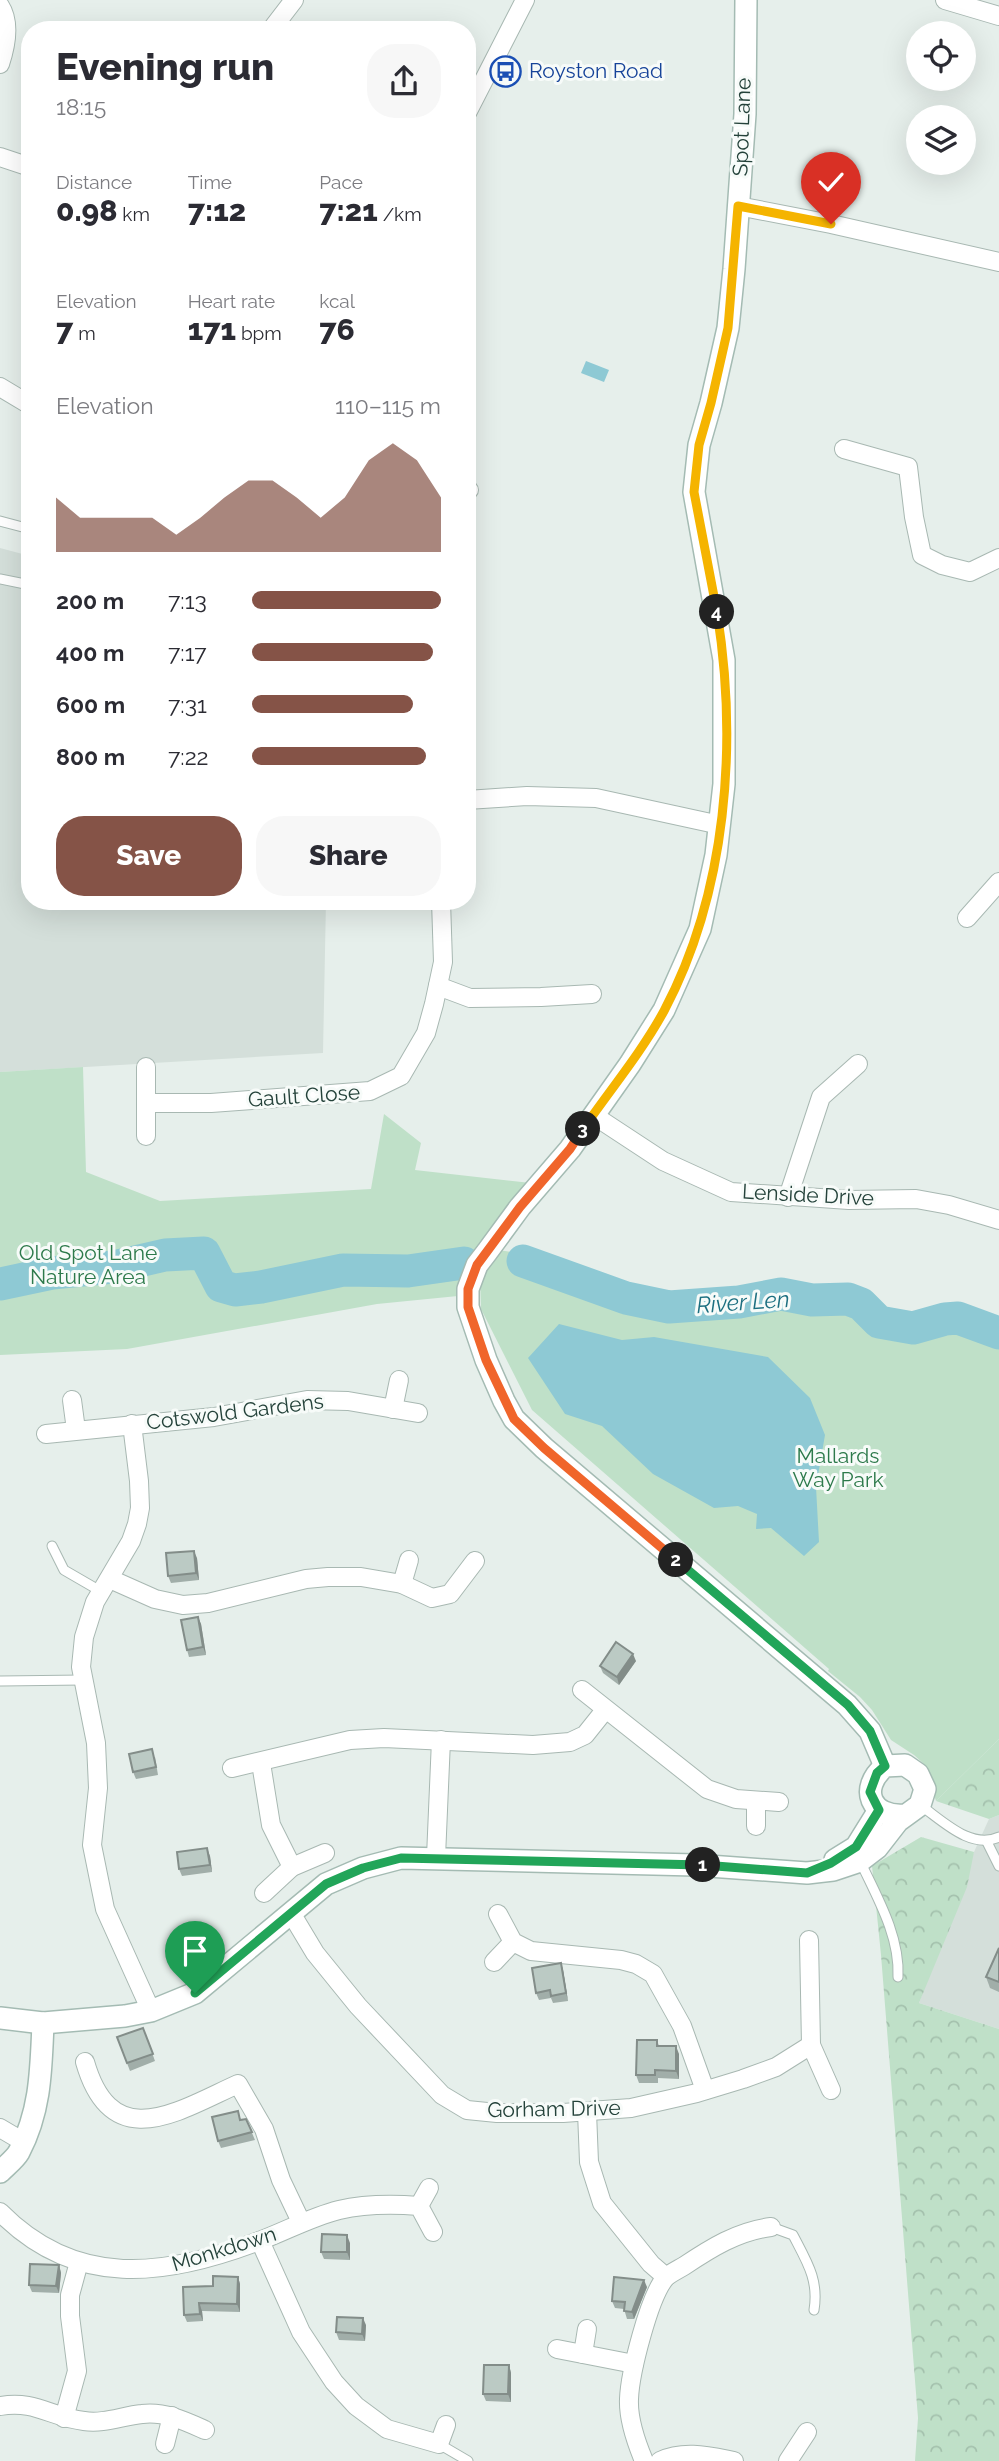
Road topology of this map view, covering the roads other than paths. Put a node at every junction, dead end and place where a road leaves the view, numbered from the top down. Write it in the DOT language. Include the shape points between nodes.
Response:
graph roads {
  1 [pos="294,0"];
  2 [pos="524,0"];
  3 [pos="746,0"];
  4 [pos="945,0"];
  5 [pos="0,6"];
  6 [pos="999,16"];
  7 [pos="278,21"];
  8 [pos="0,64"];
  9 [pos="476,95"];
  10 [pos="0,157"];
  11 [pos="21,164"];
  12 [pos="738,206"];
  13 [pos="999,262"];
  14 [pos="0,387"];
  15 [pos="21,400"];
  16 [pos="844,449"];
  17 [pos="0,521"];
  18 [pos="21,527"];
  19 [pos="999,558"];
  20 [pos="0,579"];
  21 [pos="21,583"];
  22 [pos="476,799"];
  23 [pos="720,825"];
  24 [pos="996,892"];
  25 [pos="440,910"];
  26 [pos="967,918"];
  27 [pos="438,986"];
  28 [pos="592,993"];
  29 [pos="858,1063"];
  30 [pos="146,1067"];
  31 [pos="146,1103"];
  32 [pos="593,1115"];
  33 [pos="146,1136"];
  34 [pos="788,1197"];
  35 [pos="999,1220"];
  36 [pos="399,1380"];
  37 [pos="72,1399"];
  38 [pos="393,1409"];
  39 [pos="418,1413"];
  40 [pos="132,1424"];
  41 [pos="76,1430"];
  42 [pos="46,1434"];
  43 [pos="51,1546"];
  44 [pos="409,1560"];
  45 [pos="475,1561"];
  46 [pos="402,1584"];
  47 [pos="106,1586"];
  48 [pos="84,1680"];
  49 [pos="1,1681"];
  50 [pos="582,1690"];
  51 [pos="606,1710"];
  52 [pos="441,1740"];
  53 [pos="261,1762"];
  54 [pos="885,1766"];
  55 [pos="232,1768"];
  56 [pos="779,1801"];
  57 [pos="756,1802"];
  58 [pos="879,1810"];
  59 [pos="913,1810"];
  60 [pos="756,1826"];
  61 [pos="999,1837"];
  62 [pos="987,1842"];
  63 [pos="325,1853"];
  64 [pos="436,1857"];
  65 [pos="860,1861"];
  66 [pos="999,1866"];
  67 [pos="292,1867"];
  68 [pos="807,1873"];
  69 [pos="264,1893"];
  70 [pos="291,1913"];
  71 [pos="498,1914"];
  72 [pos="809,1940"];
  73 [pos="513,1942"];
  74 [pos="494,1962"];
  75 [pos="898,1977"];
  76 [pos="150,2011"];
  77 [pos="0,2018"];
  78 [pos="43,2023"];
  79 [pos="811,2045"];
  80 [pos="85,2062"];
  81 [pos="705,2090"];
  82 [pos="831,2090"];
  83 [pos="587,2112"];
  84 [pos="0,2128"];
  85 [pos="22,2141"];
  86 [pos="0,2172"];
  87 [pos="429,2188"];
  88 [pos="419,2206"];
  89 [pos="0,2212"];
  90 [pos="301,2222"];
  91 [pos="771,2227"];
  92 [pos="433,2232"];
  93 [pos="260,2241"];
  94 [pos="79,2262"];
  95 [pos="666,2277"];
  96 [pos="814,2310"];
  97 [pos="587,2329"];
  98 [pos="558,2349"];
  99 [pos="583,2354"];
  100 [pos="634,2364"];
  101 [pos="0,2406"];
  102 [pos="172,2416"];
  103 [pos="64,2418"];
  104 [pos="446,2425"];
  105 [pos="205,2430"];
  106 [pos="807,2432"];
  107 [pos="165,2444"];
  108 [pos="439,2444"];
  109 [pos="468,2461"];
  110 [pos="644,2461"];
  111 [pos="660,2461"];
  112 [pos="734,2461"];
  113 [pos="788,2461"];
  1 -- 7 [label="street"];
  2 -- 9 [label="street"];
  3 -- 12 [label="street, Spot Lane"];
  4 -- 6 [label="street"];
  5 -- 8 [label="street" via="5,14 6,46"];
  10 -- 11 [label="street"];
  12 -- 13 [label="street"];
  12 -- 23 [label="street, Spot Lane" via="728,328 699,445 694,492 724,660"];
  14 -- 15 [label="street"];
  16 -- 19 [label="street" via="916,469 914,517 922,555 970,572"];
  17 -- 18 [label="lane"];
  20 -- 21 [label="lane"];
  22 -- 23 [label="street" via="596,798"];
  23 -- 32 [label="street, Spot Lane" via="700,929 664,1010"];
  24 -- 26 [label="street"];
  25 -- 27 [label="street, Gault Close" via="443,962"];
  27 -- 28 [label="street" via="470,998"];
  27 -- 31 [label="street, Gault Close" via="426,1033 401,1076 370,1091"];
  29 -- 34 [label="street" via="821,1097"];
  30 -- 31 [label="street"];
  31 -- 33 [label="street"];
  32 -- 34 [label="street, Lenside Drive" via="692,1176 731,1192"];
  32 -- 54 [label="street, Spot Lane" via="477,1265 468,1289 468,1307 486,1360 514,1419 848,1705 870,1731"];
  34 -- 35 [label="street, Lenside Drive" via="916,1199"];
  36 -- 38 [label="street"];
  37 -- 41 [label="street"];
  38 -- 39 [label="street, Cotswold Gardens"];
  38 -- 40 [label="street, Cotswold Gardens" via="307,1400 214,1417"];
  40 -- 41 [label="street, Cotswold Gardens"];
  40 -- 47 [label="street" via="140,1508 131,1541"];
  41 -- 42 [label="street, Cotswold Gardens"];
  43 -- 47 [label="lane" via="64,1570"];
  44 -- 46 [label="street"];
  45 -- 46 [label="street" via="450,1594 432,1598"];
  46 -- 47 [label="street" via="360,1577 306,1579 183,1605"];
  47 -- 48 [label="street" via="95,1602 84,1637"];
  48 -- 49 [label="lane"];
  48 -- 76 [label="street" via="96,1742 98,1788 92,1845 105,1909"];
  50 -- 51 [label="street"];
  51 -- 52 [label="street" via="585,1735 570,1742 533,1745"];
  51 -- 57 [label="street" via="707,1789"];
  52 -- 53 [label="street" via="350,1740"];
  52 -- 64 [label="street"];
  53 -- 55 [label="street"];
  53 -- 67 [label="street" via="271,1825"];
  54 -- 58 [label="street" via="870,1792"];
  54 -- 59 [label="street" via="905,1765 918,1774 925,1789"];
  56 -- 57 [label="street"];
  57 -- 60 [label="street"];
  58 -- 59 [label="street" via="892,1816"];
  58 -- 68 [label="street" via="856,1847"];
  59 -- 62 [label="lane" via="970,1839"];
  59 -- 65 [label="street"];
  61 -- 62 [label="lane"];
  62 -- 66 [label="lane"];
  63 -- 67 [label="street"];
  64 -- 68 [label="street" via="708,1865"];
  64 -- 70 [label="street" via="401,1858 363,1868 326,1884"];
  65 -- 68 [label="street"];
  65 -- 75 [label="lane" via="886,1917 899,1959"];
  67 -- 69 [label="street"];
  70 -- 76 [label="street" via="195,1993"];
  70 -- 83 [label="street, Gorham Drive" via="314,1953 442,2095 467,2110"];
  71 -- 73 [label="street"];
  72 -- 79 [label="street"];
  73 -- 74 [label="street"];
  73 -- 81 [label="street" via="531,1951 628,1962 653,1974 682,2026"];
  76 -- 78 [label="street"];
  77 -- 78 [label="street"];
  78 -- 85 [label="street" via="39,2094"];
  79 -- 81 [label="street, Gorham Drive" via="776,2067"];
  79 -- 82 [label="street"];
  80 -- 90 [label="street" via="98,2095 109,2107 137,2119 157,2119 245,2079"];
  81 -- 83 [label="street, Gorham Drive" via="631,2108"];
  83 -- 95 [label="street" via="589,2162 602,2203"];
  84 -- 85 [label="street"];
  85 -- 86 [label="street" via="18,2153"];
  87 -- 88 [label="street"];
  88 -- 90 [label="street, Monkdown" via="340,2210"];
  88 -- 92 [label="street"];
  89 -- 94 [label="street, Monkdown" via="40,2246"];
  90 -- 93 [label="street, Monkdown"];
  91 -- 95 [label="street" via="716,2245"];
  91 -- 96 [label="lane" via="793,2235 800,2248 817,2290"];
  93 -- 94 [label="street, Monkdown" via="157,2269 115,2269"];
  93 -- 108 [label="street" via="301,2332 334,2382 387,2429"];
  94 -- 103 [label="street" via="70,2295 77,2371"];
  95 -- 100 [label="street"];
  97 -- 99 [label="street"];
  98 -- 99 [label="street"];
  99 -- 100 [label="street"];
  100 -- 110 [label="street" via="629,2401 634,2436"];
  101 -- 103 [label="street" via="29,2404"];
  102 -- 103 [label="street" via="145,2413 87,2422"];
  102 -- 105 [label="street"];
  102 -- 107 [label="street"];
  104 -- 108 [label="street"];
  106 -- 113 [label="street"];
  108 -- 109 [label="lane"];
  111 -- 112 [label="street" via="696,2454"];
}
